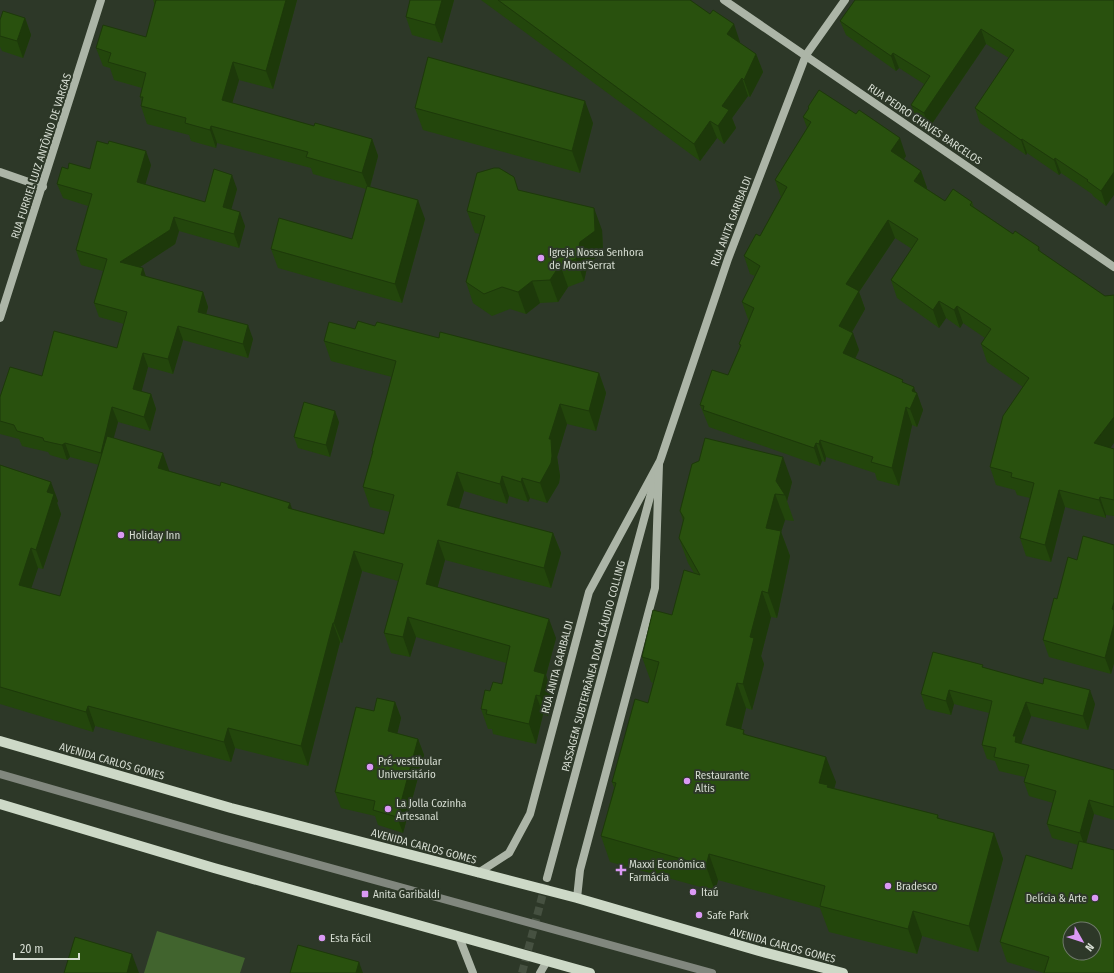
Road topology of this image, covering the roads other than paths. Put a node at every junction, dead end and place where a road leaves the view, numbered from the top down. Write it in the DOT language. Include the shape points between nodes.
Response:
graph roads {
  1 [pos="101,0"];
  2 [pos="724,0"];
  3 [pos="844,0"];
  4 [pos="806,55"];
  5 [pos="0,172"];
  6 [pos="43,187"];
  7 [pos="1114,267"];
  8 [pos="0,318"];
  9 [pos="660,461"];
  10 [pos="0,741"];
  11 [pos="0,774"];
  12 [pos="0,804"];
  13 [pos="478,873"];
  14 [pos="547,878"];
  15 [pos="577,898"];
  16 [pos="459,937"];
  17 [pos="547,961"];
  18 [pos="473,973"];
  19 [pos="540,973"];
  20 [pos="590,973"];
  21 [pos="712,973"];
  22 [pos="843,973"];
  1 -- 6 [label="main road, RUA FURRIEL LUIZ ANTÔNIO DE VARGAS"];
  2 -- 4 [label="main road, RUA PEDRO CHAVES BARCELOS"];
  3 -- 4 [label="main road, RUA ANITA GARIBALDI"];
  4 -- 7 [label="main road, RUA PEDRO CHAVES BARCELOS"];
  4 -- 9 [label="main road, RUA ANITA GARIBALDI" via="728,259"];
  5 -- 6 [label="main road"];
  6 -- 8 [label="main road, RUA FURRIEL LUIZ ANTÔNIO DE VARGAS"];
  9 -- 13 [label="main road, RUA ANITA GARIBALDI" via="589,592 530,814 508,853"];
  9 -- 14 [label="main road, PASSAGEM SUBTERRÂNEA DOM CLÁUDIO COLLING"];
  9 -- 15 [label="main road, RUA ANITA GARIBALDI" via="655,588 580,870"];
  10 -- 13 [label="main road, AVENIDA CARLOS GOMES" via="231,808"];
  11 -- 21 [label="lane"];
  12 -- 16 [label="main road"];
  13 -- 15 [label="main road, AVENIDA CARLOS GOMES"];
  15 -- 22 [label="main road, AVENIDA CARLOS GOMES"];
  16 -- 17 [label="main road"];
  16 -- 18 [label="main road"];
  17 -- 19 [label="main road"];
  17 -- 20 [label="main road"];
}
